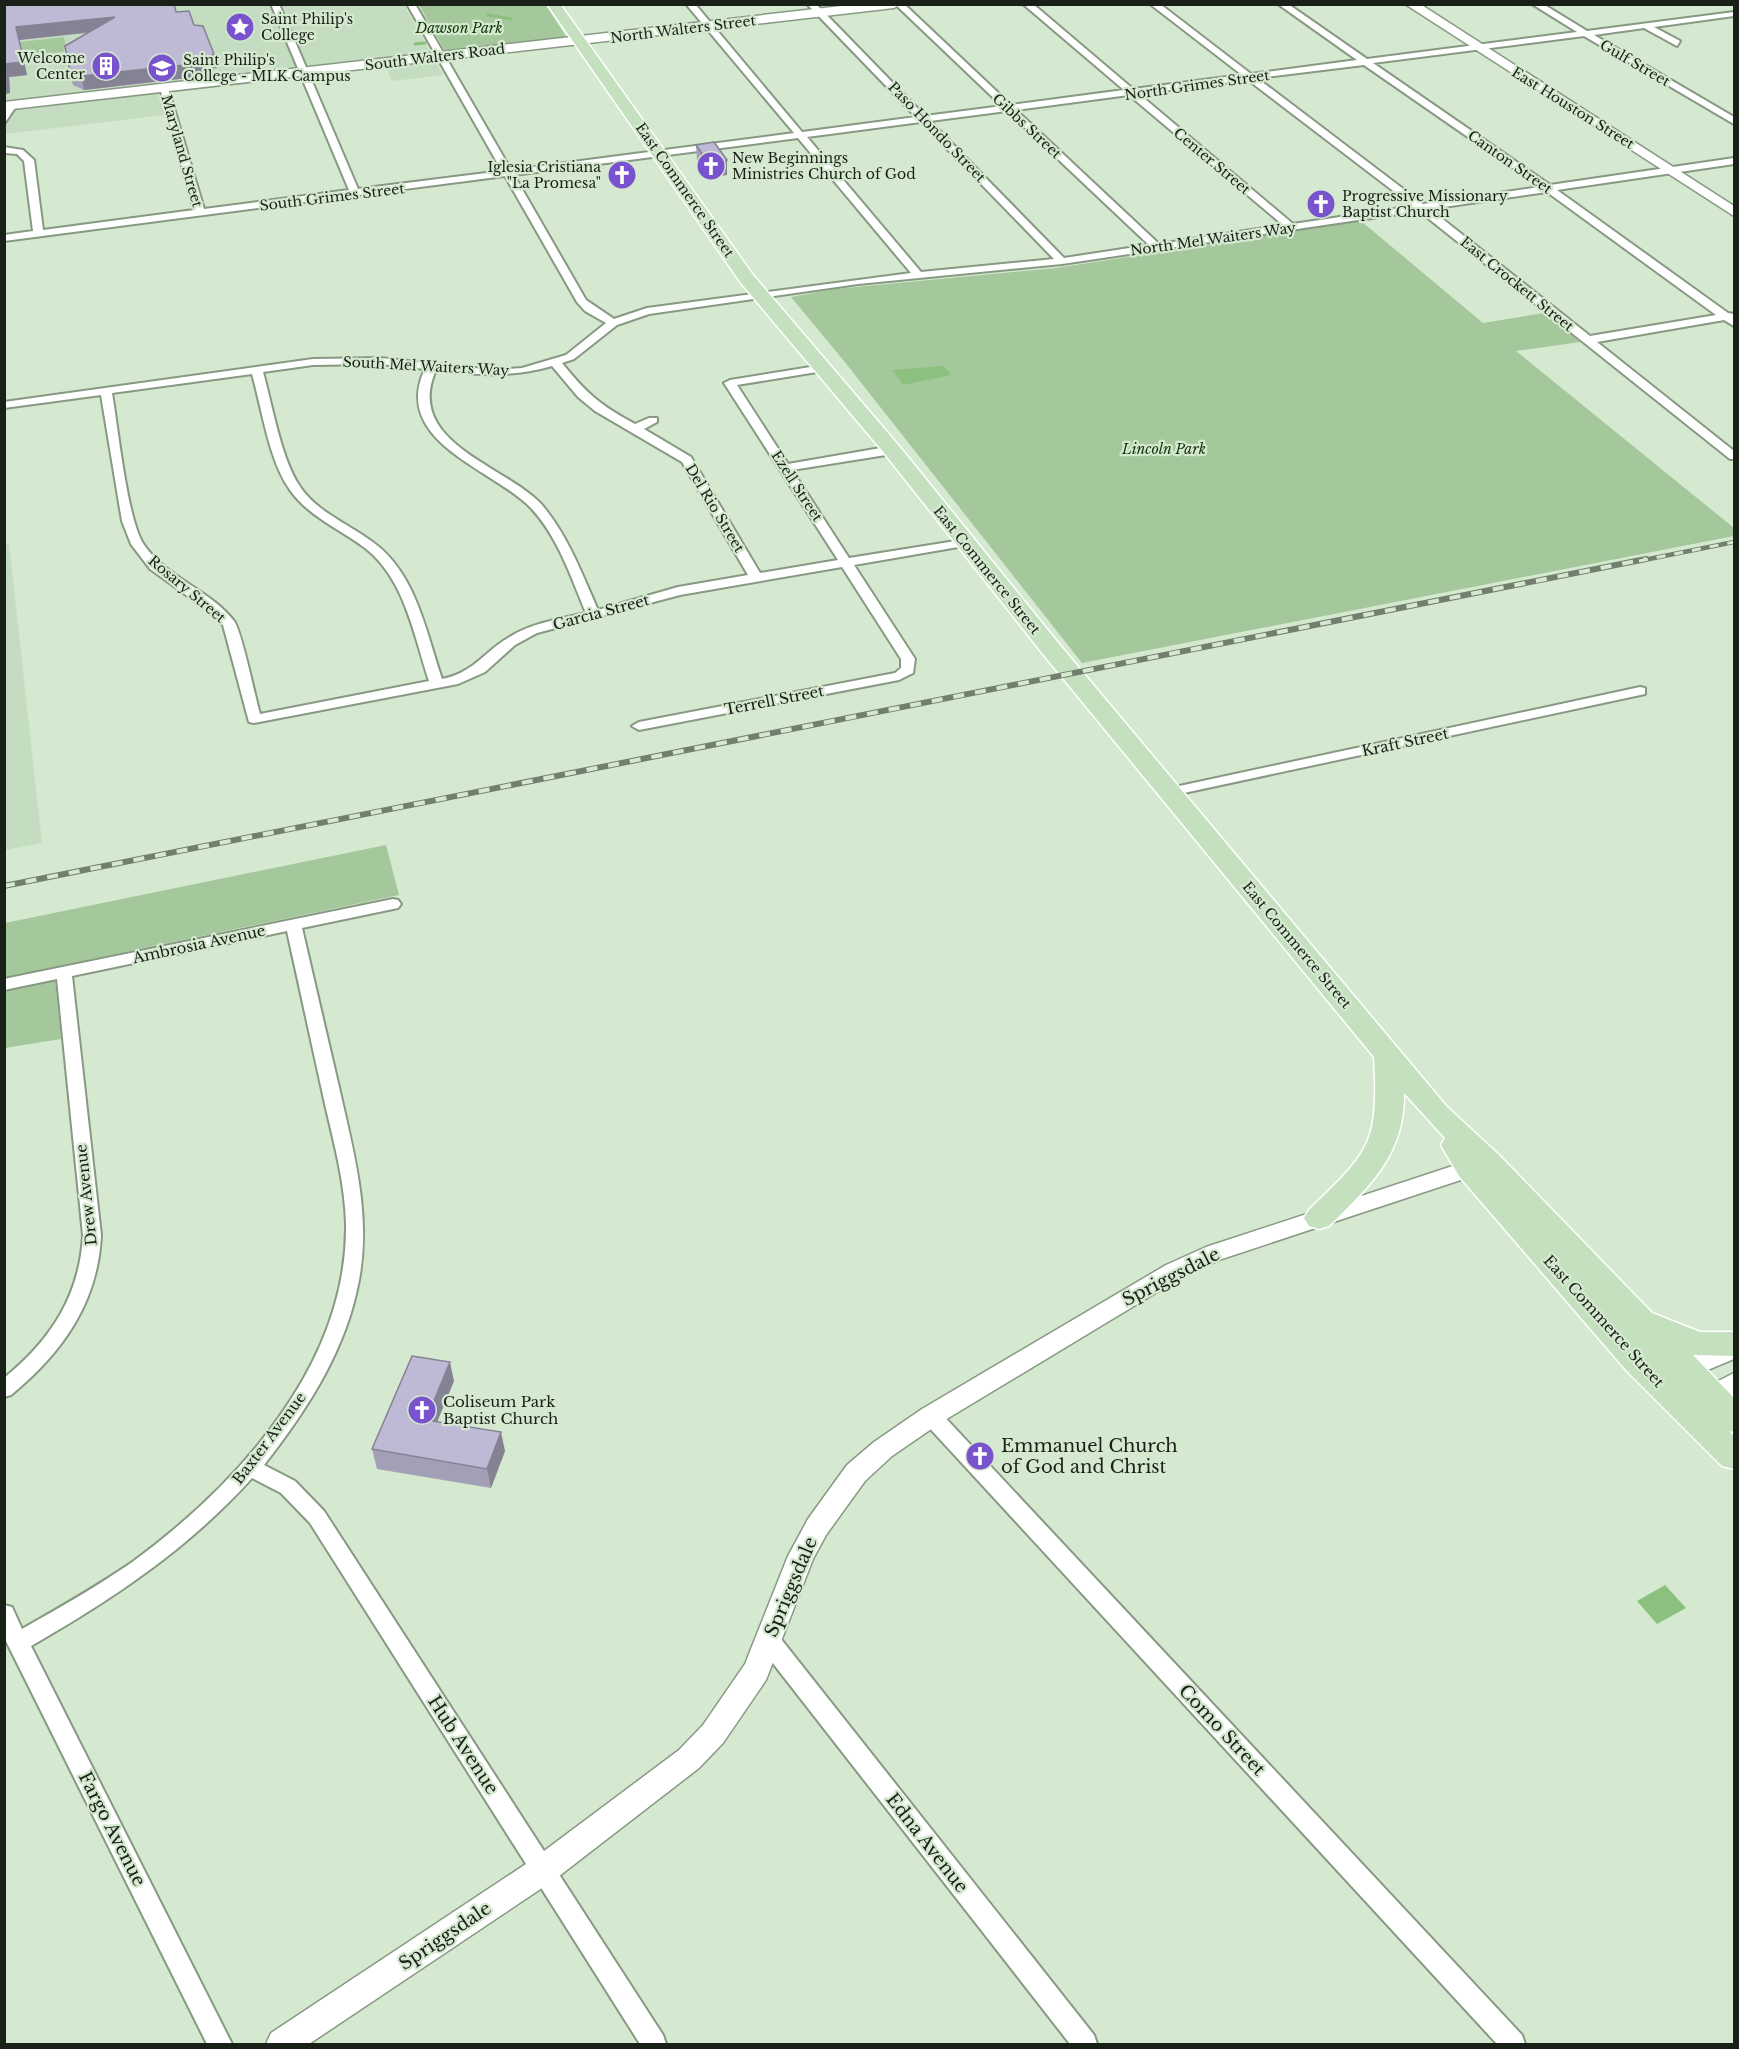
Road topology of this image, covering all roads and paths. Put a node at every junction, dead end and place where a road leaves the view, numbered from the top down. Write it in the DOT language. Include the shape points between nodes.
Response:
graph roads {
  1 [pos="275,4"];
  2 [pos="411,4"];
  3 [pos="553,4"];
  4 [pos="690,4"];
  5 [pos="894,4"];
  6 [pos="899,4"];
  7 [pos="1028,4"];
  8 [pos="1154,4"];
  9 [pos="1282,4"];
  10 [pos="1411,4"];
  11 [pos="1536,4"];
  12 [pos="1710,8"];
  13 [pos="816,9"];
  14 [pos="1734,14"];
  15 [pos="1724,16"];
  16 [pos="1734,21"];
  17 [pos="709,26"];
  18 [pos="1646,26"];
  19 [pos="1586,34"];
  20 [pos="579,40"];
  21 [pos="1677,43"];
  22 [pos="1479,48"];
  23 [pos="441,56"];
  24 [pos="1366,62"];
  25 [pos="305,72"];
  26 [pos="1250,77"];
  27 [pos="164,88"];
  28 [pos="1132,93"];
  29 [pos="9,106"];
  30 [pos="1009,109"];
  31 [pos="925,120"];
  32 [pos="4,121"];
  33 [pos="1734,121"];
  34 [pos="802,136"];
  35 [pos="4,150"];
  36 [pos="659,154"];
  37 [pos="1734,161"];
  38 [pos="1672,171"];
  39 [pos="508,173"];
  40 [pos="1549,189"];
  41 [pos="355,194"];
  42 [pos="1422,208"];
  43 [pos="1734,212"];
  44 [pos="200,213"];
  45 [pos="1292,228"];
  46 [pos="38,234"];
  47 [pos="4,238"];
  48 [pos="1157,247"];
  49 [pos="1062,261"];
  50 [pos="918,275"];
  51 [pos="760,294"];
  52 [pos="1732,319"];
  53 [pos="613,323"];
  54 [pos="1587,340"];
  55 [pos="556,363"];
  56 [pos="433,365"];
  57 [pos="823,368"];
  58 [pos="256,369"];
  59 [pos="106,391"];
  60 [pos="4,405"];
  61 [pos="653,420"];
  62 [pos="634,429"];
  63 [pos="892,450"];
  64 [pos="1734,456"];
  65 [pos="786,468"];
  66 [pos="964,542"];
  67 [pos="847,563"];
  68 [pos="756,577"];
  69 [pos="594,615"];
  70 [pos="908,670"];
  71 [pos="437,685"];
  72 [pos="1640,691"];
  73 [pos="254,719"];
  74 [pos="639,726"];
  75 [pos="1170,792"];
  76 [pos="393,904"];
  77 [pos="293,924"];
  78 [pos="64,972"];
  79 [pos="4,985"];
  80 [pos="1389,1056"];
  81 [pos="1479,1166"];
  82 [pos="1319,1218"];
  83 [pos="1633,1314"];
  84 [pos="1734,1344"];
  85 [pos="1734,1349"];
  86 [pos="1686,1368"];
  87 [pos="1658,1381"];
  88 [pos="4,1389"];
  89 [pos="1711,1396"];
  90 [pos="931,1416"];
  91 [pos="1734,1419"];
  92 [pos="1734,1456"];
  93 [pos="251,1468"];
  94 [pos="4,1614"];
  95 [pos="769,1641"];
  96 [pos="18,1642"];
  97 [pos="543,1870"];
  98 [pos="220,2044"];
  99 [pos="282,2044"];
  100 [pos="654,2044"];
  101 [pos="1085,2044"];
  102 [pos="1513,2044"];
  1 -- 25 [label="street"];
  2 -- 23 [label="street"];
  3 -- 20 [label="main road, East Commerce Street"];
  4 -- 17 [label="street"];
  5 -- 13 [label="main road, North Walters Street"];
  6 -- 30 [label="street, Gibbs Street"];
  7 -- 28 [label="street, Center Street"];
  8 -- 26 [label="street, East Crockett Street"];
  9 -- 24 [label="street, Canton Street"];
  10 -- 22 [label="main road, East Houston Street"];
  11 -- 19 [label="street, Gulf Street"];
  12 -- 15 [label="street"];
  13 -- 17 [label="main road, North Walters Street"];
  13 -- 31 [label="street, Paso Hondo Street"];
  14 -- 15 [label="street, North Grimes Street"];
  15 -- 16 [label="street"];
  15 -- 18 [label="street, North Grimes Street"];
  17 -- 20 [label="main road, North Walters Street"];
  17 -- 34 [label="street"];
  18 -- 19 [label="street, North Grimes Street"];
  18 -- 21 [label="street"];
  19 -- 22 [label="street, North Grimes Street"];
  19 -- 33 [label="street, Gulf Street"];
  20 -- 23 [label="main road, South Walters Road"];
  20 -- 36 [label="main road, East Commerce Street"];
  22 -- 24 [label="street, North Grimes Street"];
  22 -- 38 [label="main road, East Houston Street"];
  23 -- 25 [label="main road, South Walters Road"];
  23 -- 39 [label="street"];
  24 -- 26 [label="street, North Grimes Street"];
  24 -- 40 [label="street, Canton Street"];
  25 -- 27 [label="main road, South Walters Road"];
  25 -- 41 [label="street"];
  26 -- 28 [label="street, North Grimes Street"];
  26 -- 42 [label="street, East Crockett Street"];
  27 -- 29 [label="main road, South Walters Road"];
  27 -- 44 [label="street, Maryland Street"];
  28 -- 30 [label="street, North Grimes Street"];
  28 -- 45 [label="street, Center Street"];
  29 -- 32 [label="street"];
  30 -- 31 [label="street, North Grimes Street"];
  30 -- 48 [label="street, Gibbs Street"];
  31 -- 34 [label="street, North Grimes Street"];
  31 -- 49 [label="street, Paso Hondo Street"];
  34 -- 36 [label="street, North Grimes Street"];
  34 -- 50 [label="street"];
  35 -- 46 [label="street" via="27,156"];
  36 -- 39 [label="street, South Grimes Street"];
  36 -- 51 [label="main road, East Commerce Street"];
  37 -- 38 [label="street, North Mel Waiters Way"];
  38 -- 40 [label="street, North Mel Waiters Way"];
  38 -- 43 [label="main road, East Houston Street"];
  39 -- 41 [label="street, South Grimes Street"];
  39 -- 53 [label="street" via="582,302"];
  40 -- 42 [label="street, North Mel Waiters Way"];
  40 -- 52 [label="street, Canton Street"];
  41 -- 44 [label="street, South Grimes Street"];
  42 -- 45 [label="street, North Mel Waiters Way"];
  42 -- 54 [label="street, East Crockett Street"];
  44 -- 46 [label="street, South Grimes Street"];
  45 -- 48 [label="street, North Mel Waiters Way"];
  46 -- 47 [label="street, South Grimes Street"];
  48 -- 49 [label="street, North Mel Waiters Way"];
  49 -- 50 [label="street, North Mel Waiters Way"];
  50 -- 51 [label="street, North Mel Waiters Way"];
  51 -- 53 [label="street, South Mel Waiters Way" via="647,311"];
  51 -- 57 [label="main road, East Commerce Street"];
  52 -- 54 [label="street"];
  53 -- 55 [label="street, South Mel Waiters Way" via="583,349"];
  54 -- 64 [label="street, East Crockett Street"];
  55 -- 56 [label="street, South Mel Waiters Way" via="493,373"];
  55 -- 62 [label="street, Del Rio Street" via="582,395"];
  56 -- 58 [label="street, South Mel Waiters Way" via="338,361"];
  56 -- 69 [label="street" via="422,394 436,431 449,448 514,487 547,519 557,532"];
  57 -- 63 [label="main road, East Commerce Street"];
  57 -- 65 [label="street, Ezell Street" via="730,383"];
  58 -- 59 [label="street, South Mel Waiters Way"];
  58 -- 71 [label="street" via="293,489 314,511 370,547 392,567"];
  59 -- 60 [label="street, South Mel Waiters Way"];
  59 -- 73 [label="street, Rosary Street" via="128,521 137,544 155,566 229,624"];
  61 -- 62 [label="street"];
  62 -- 68 [label="street, Del Rio Street" via="687,460"];
  63 -- 65 [label="street"];
  63 -- 66 [label="main road, East Commerce Street"];
  65 -- 67 [label="street, Ezell Street"];
  66 -- 67 [label="street, Garcia Street"];
  66 -- 75 [label="main road, East Commerce Street"];
  67 -- 68 [label="street, Garcia Street"];
  67 -- 70 [label="street, Ezell Street" via="908,659"];
  68 -- 69 [label="street, Garcia Street" via="678,591"];
  69 -- 71 [label="street, Garcia Street" via="532,630 510,642 480,669"];
  70 -- 74 [label="street, Terrell Street" via="899,676"];
  71 -- 73 [label="street, Garcia Street"];
  72 -- 75 [label="street, Kraft Street"];
  75 -- 80 [label="main road, East Commerce Street"];
  76 -- 77 [label="street, Ambrosia Avenue"];
  77 -- 78 [label="street, Ambrosia Avenue"];
  77 -- 93 [label="street, Baxter Avenue" via="351,1180 354,1250 339,1317 319,1366 296,1406"];
  78 -- 79 [label="street, Ambrosia Avenue"];
  78 -- 88 [label="street, Drew Avenue" via="92,1235 90,1267 79,1301 58,1336"];
  80 -- 81 [label="main road, East Commerce Street"];
  80 -- 82 [label="main road" via="1388,1129 1377,1155"];
  81 -- 82 [label="street, Spriggsdale"];
  81 -- 83 [label="main road, East Commerce Street"];
  81 -- 87 [label="main road, East Commerce Street"];
  82 -- 90 [label="street, Spriggsdale" via="1214,1253 1174,1272"];
  83 -- 84 [label="main road" via="1697,1344"];
  83 -- 86 [label="main road, East Commerce Street"];
  85 -- 86 [label="street"];
  86 -- 87 [label="street"];
  86 -- 89 [label="main road, East Commerce Street"];
  87 -- 89 [label="main road, East Commerce Street"];
  89 -- 91 [label="main road, East Commerce Street"];
  89 -- 92 [label="main road, East Commerce Street"];
  90 -- 95 [label="street, Spriggsdale" via="883,1449 836,1498 801,1556"];
  90 -- 102 [label="street, Como Street"];
  93 -- 96 [label="street, Baxter Avenue" via="198,1522 153,1558"];
  93 -- 97 [label="street, Hub Avenue" via="288,1487 317,1516"];
  94 -- 96 [label="street, Fargo Avenue"];
  95 -- 97 [label="street, Spriggsdale" via="740,1698 689,1759"];
  95 -- 101 [label="street, Edna Avenue"];
  96 -- 98 [label="street, Fargo Avenue"];
  97 -- 99 [label="street, Spriggsdale"];
  97 -- 100 [label="street, Hub Avenue"];
}
